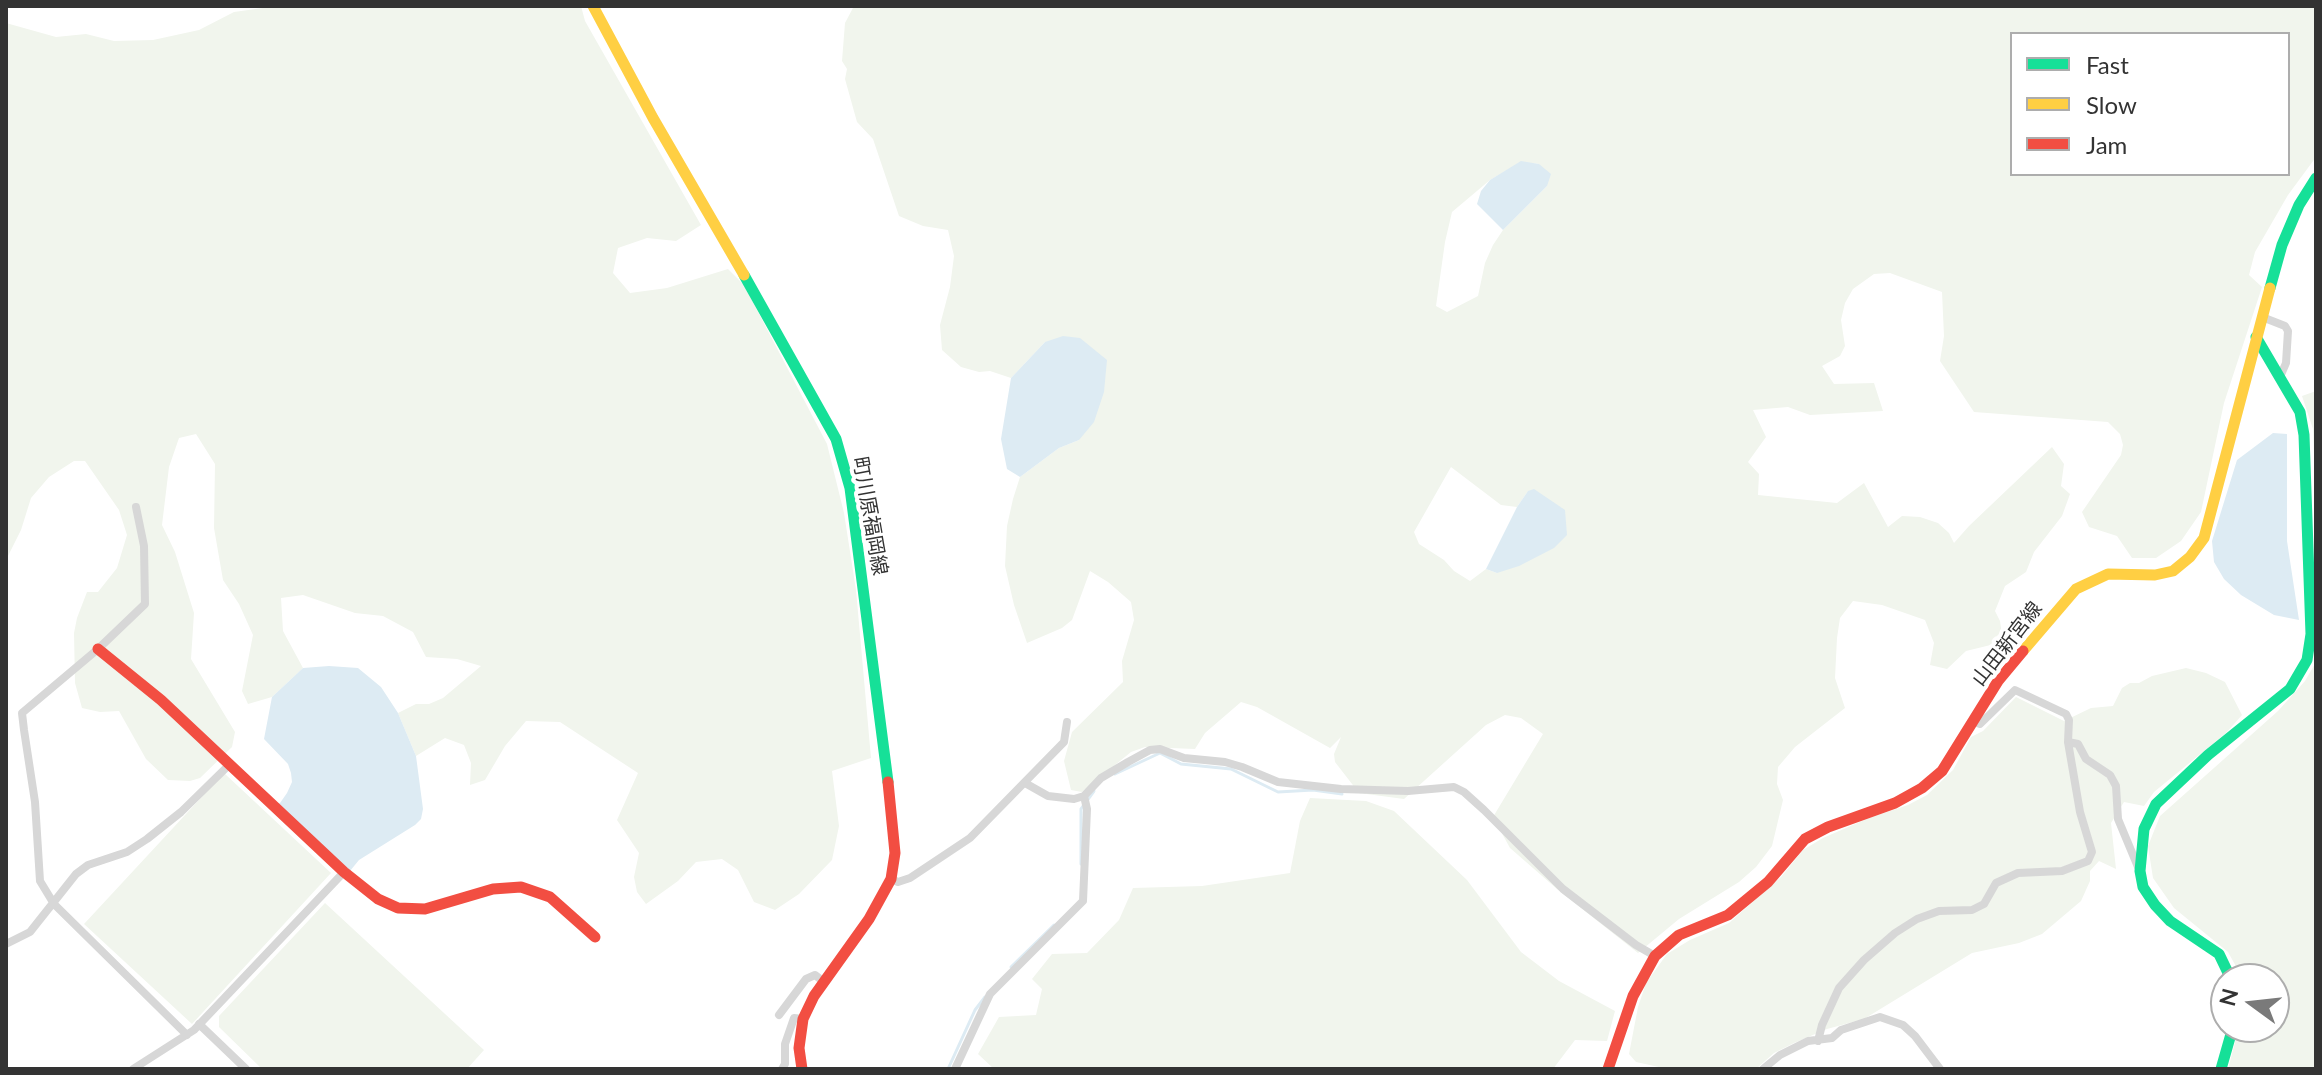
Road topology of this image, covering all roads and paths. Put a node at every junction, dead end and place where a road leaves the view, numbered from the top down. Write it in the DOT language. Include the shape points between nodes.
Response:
graph roads {
  1 [pos="593,6"];
  2 [pos="2316,178"];
  3 [pos="2262,317"];
  4 [pos="2256,337"];
  5 [pos="2280,377"];
  6 [pos="136,507"];
  7 [pos="98,649"];
  8 [pos="1972,721"];
  9 [pos="1067,722"];
  10 [pos="2068,742"];
  11 [pos="229,765"];
  12 [pos="1025,783"];
  13 [pos="1084,796"];
  14 [pos="2140,871"];
  15 [pos="344,872"];
  16 [pos="891,879"];
  17 [pos="54,904"];
  18 [pos="595,937"];
  19 [pos="6,944"];
  20 [pos="1655,956"];
  21 [pos="2223,963"];
  22 [pos="824,982"];
  23 [pos="791,998"];
  24 [pos="779,1015"];
  25 [pos="799,1018"];
  26 [pos="199,1024"];
  27 [pos="187,1035"];
  28 [pos="1818,1041"];
  29 [pos="2228,1043"];
  30 [pos="784,1068"];
  31 [pos="133,1069"];
  32 [pos="246,1069"];
  33 [pos="802,1069"];
  34 [pos="955,1069"];
  35 [pos="1608,1069"];
  36 [pos="1763,1069"];
  37 [pos="1940,1069"];
  38 [pos="2221,1069"];
  1 -- 16 [label="main road, 町川原福岡線" via="836,439 855,518 884,734 895,834"];
  2 -- 3 [label="main road, 山田新宮線" via="2282,245"];
  3 -- 4 [label="main road, 山田新宮線"];
  3 -- 5 [label="street" via="2288,331"];
  4 -- 5 [label="main road"];
  4 -- 8 [label="main road, 山田新宮線" via="2204,538 2190,557 2173,571 2108,574 2076,589 1998,681"];
  5 -- 14 [label="main road" via="2300,412 2304,435 2311,634 2307,660 2290,689 2156,804 2144,829"];
  6 -- 7 [label="street" via="144,546 145,604"];
  7 -- 11 [label="main road"];
  7 -- 17 [label="street" via="22,713 40,881"];
  8 -- 10 [label="street" via="1980,724 2015,690 2066,714"];
  8 -- 20 [label="main road, 山田新宮線" via="1942,771 1922,788 1805,839 1768,882 1728,915 1679,935"];
  9 -- 12 [label="street" via="1064,742"];
  10 -- 14 [label="street" via="2078,744 2086,759 2110,775 2118,819"];
  10 -- 28 [label="street" via="2092,852 2088,861 2062,871 2018,873 1996,883 1984,904 1972,910 1939,911 1895,933 1839,988"];
  11 -- 15 [label="main road"];
  11 -- 17 [label="street" via="147,839 76,874"];
  12 -- 13 [label="street" via="1056,798"];
  12 -- 16 [label="street" via="970,838 910,878"];
  13 -- 20 [label="street" via="1101,778 1160,749 1233,764 1278,782 1368,790 1454,787 1563,889"];
  13 -- 34 [label="street" via="1083,901 990,994"];
  14 -- 21 [label="main road" via="2155,905 2219,954"];
  15 -- 18 [label="main road" via="378,899 410,910 521,887 562,906"];
  15 -- 26 [label="street"];
  16 -- 22 [label="main road, 町川原福岡線"];
  17 -- 19 [label="street" via="30,932"];
  17 -- 27 [label="street"];
  20 -- 35 [label="main road, 山田新宮線" via="1633,996"];
  22 -- 23 [label="street" via="815,975 806,979"];
  22 -- 25 [label="main road, 町川原福岡線"];
  23 -- 24 [label="street"];
  23 -- 25 [label="street"];
  25 -- 30 [label="street" via="785,1044"];
  25 -- 33 [label="main road, 町川原福岡線"];
  26 -- 27 [label="street"];
  26 -- 32 [label="street"];
  27 -- 31 [label="street"];
  28 -- 36 [label="street" via="1790,1050"];
  28 -- 37 [label="street" via="1880,1017 1903,1025"];
  29 -- 38 [label="main road"];
}
